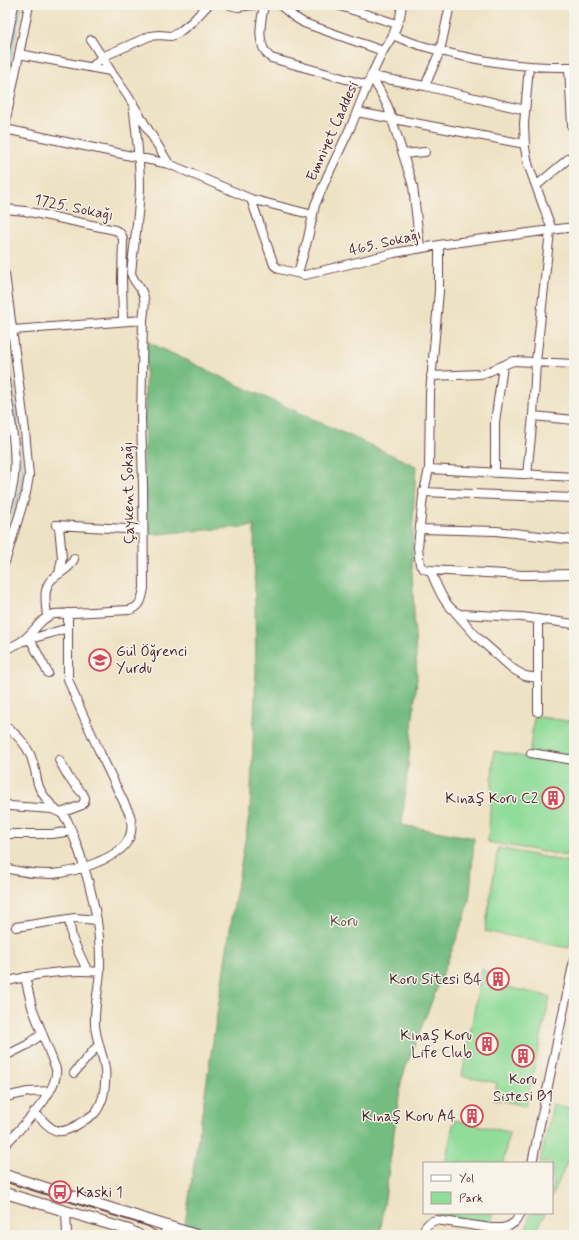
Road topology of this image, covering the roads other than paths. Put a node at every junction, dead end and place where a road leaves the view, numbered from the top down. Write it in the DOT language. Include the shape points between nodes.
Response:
graph roads {
  1 [pos="14,5"];
  2 [pos="29,5"];
  3 [pos="208,5"];
  4 [pos="230,5"];
  5 [pos="254,5"];
  6 [pos="264,5"];
  7 [pos="280,5"];
  8 [pos="337,5"];
  9 [pos="402,5"];
  10 [pos="450,5"];
  11 [pos="397,24"];
  12 [pos="393,35"];
  13 [pos="91,40"];
  14 [pos="5,50"];
  15 [pos="383,51"];
  16 [pos="440,51"];
  17 [pos="19,54"];
  18 [pos="102,57"];
  19 [pos="529,66"];
  20 [pos="92,67"];
  21 [pos="572,67"];
  22 [pos="112,73"];
  23 [pos="371,76"];
  24 [pos="367,86"];
  25 [pos="425,86"];
  26 [pos="132,103"];
  27 [pos="525,110"];
  28 [pos="357,112"];
  29 [pos="392,119"];
  30 [pos="5,124"];
  31 [pos="5,129"];
  32 [pos="574,131"];
  33 [pos="525,144"];
  34 [pos="425,152"];
  35 [pos="403,154"];
  36 [pos="574,154"];
  37 [pos="138,158"];
  38 [pos="169,164"];
  39 [pos="536,186"];
  40 [pos="251,199"];
  41 [pos="5,209"];
  42 [pos="313,215"];
  43 [pos="574,227"];
  44 [pos="551,230"];
  45 [pos="439,245"];
  46 [pos="420,248"];
  47 [pos="298,273"];
  48 [pos="5,274"];
  49 [pos="143,320"];
  50 [pos="123,321"];
  51 [pos="13,330"];
  52 [pos="536,362"];
  53 [pos="574,364"];
  54 [pos="502,366"];
  55 [pos="431,376"];
  56 [pos="5,381"];
  57 [pos="533,416"];
  58 [pos="574,420"];
  59 [pos="15,431"];
  60 [pos="429,469"];
  61 [pos="495,473"];
  62 [pos="528,475"];
  63 [pos="574,477"];
  64 [pos="423,492"];
  65 [pos="574,498"];
  66 [pos="5,516"];
  67 [pos="420,529"];
  68 [pos="143,530"];
  69 [pos="574,540"];
  70 [pos="74,559"];
  71 [pos="5,562"];
  72 [pos="430,570"];
  73 [pos="59,574"];
  74 [pos="574,574"];
  75 [pos="455,611"];
  76 [pos="68,613"];
  77 [pos="47,617"];
  78 [pos="538,619"];
  79 [pos="574,624"];
  80 [pos="68,628"];
  81 [pos="30,639"];
  82 [pos="22,642"];
  83 [pos="5,649"];
  84 [pos="48,673"];
  85 [pos="538,678"];
  86 [pos="538,712"];
  87 [pos="5,726"];
  88 [pos="531,753"];
  89 [pos="59,760"];
  90 [pos="574,760"];
  91 [pos="5,803"];
  92 [pos="58,812"];
  93 [pos="72,831"];
  94 [pos="5,834"];
  95 [pos="5,868"];
  96 [pos="84,868"];
  97 [pos="69,919"];
  98 [pos="97,920"];
  99 [pos="16,927"];
  100 [pos="574,960"];
  101 [pos="87,970"];
  102 [pos="100,972"];
  103 [pos="25,977"];
  104 [pos="5,982"];
  105 [pos="42,1034"];
  106 [pos="99,1044"];
  107 [pos="5,1056"];
  108 [pos="74,1073"];
  109 [pos="50,1091"];
  110 [pos="5,1097"];
  111 [pos="34,1112"];
  112 [pos="5,1144"];
  113 [pos="532,1162"];
  114 [pos="5,1175"];
  115 [pos="5,1193"];
  116 [pos="66,1211"];
  117 [pos="520,1214"];
  118 [pos="503,1231"];
  119 [pos="168,1232"];
  120 [pos="132,1233"];
  121 [pos="67,1235"];
  122 [pos="139,1235"];
  123 [pos="196,1235"];
  124 [pos="422,1235"];
  1 -- 14 [label="street"];
  2 -- 17 [label="street"];
  3 -- 18 [label="street" via="178,33 171,36 150,36"];
  4 -- 5 [label="street"];
  6 -- 24 [label="street" via="259,30 265,50 271,58"];
  7 -- 15 [label="street" via="304,23"];
  8 -- 11 [label="street"];
  9 -- 11 [label="street, Emniyet Caddesi"];
  10 -- 16 [label="street"];
  11 -- 12 [label="street, Emniyet Caddesi"];
  12 -- 15 [label="street, Emniyet Caddesi"];
  12 -- 16 [label="street"];
  13 -- 18 [label="street"];
  15 -- 23 [label="street, Emniyet Caddesi"];
  16 -- 19 [label="street" via="480,60"];
  16 -- 25 [label="street"];
  17 -- 20 [label="street"];
  17 -- 30 [label="street"];
  18 -- 20 [label="street"];
  18 -- 22 [label="street"];
  19 -- 21 [label="street"];
  19 -- 27 [label="street"];
  20 -- 22 [label="street"];
  21 -- 32 [label="street"];
  22 -- 26 [label="street"];
  23 -- 24 [label="street, Emniyet Caddesi"];
  23 -- 25 [label="street"];
  23 -- 29 [label="street" via="384,98"];
  24 -- 28 [label="street, Emniyet Caddesi"];
  25 -- 27 [label="street"];
  26 -- 37 [label="street, Çaykent Sokağı"];
  26 -- 38 [label="street"];
  27 -- 33 [label="street"];
  28 -- 29 [label="street"];
  28 -- 42 [label="street, Emniyet Caddesi" via="315,205"];
  29 -- 33 [label="street"];
  29 -- 35 [label="street"];
  31 -- 37 [label="street"];
  33 -- 39 [label="street" via="528,164"];
  34 -- 35 [label="street"];
  35 -- 46 [label="street" via="413,186"];
  36 -- 39 [label="street"];
  37 -- 38 [label="street"];
  37 -- 49 [label="street, Çaykent Sokağı" via="139,200 131,273 145,300"];
  38 -- 40 [label="street"];
  39 -- 44 [label="street"];
  40 -- 42 [label="street"];
  40 -- 47 [label="street, 465. Sokağı" via="274,266"];
  41 -- 50 [label="street, 1725. Sokağı" via="119,232 123,241"];
  42 -- 47 [label="street, Emniyet Caddesi"];
  43 -- 44 [label="street, 465. Sokağı"];
  44 -- 45 [label="street, 465. Sokağı"];
  44 -- 52 [label="street"];
  45 -- 46 [label="street, 465. Sokağı"];
  45 -- 55 [label="street" via="439,291"];
  46 -- 47 [label="street, 465. Sokağı" via="305,275"];
  48 -- 51 [label="street"];
  49 -- 50 [label="street"];
  49 -- 68 [label="street, Çaykent Sokağı"];
  50 -- 51 [label="street"];
  51 -- 59 [label="street"];
  52 -- 53 [label="street"];
  52 -- 54 [label="street" via="512,361"];
  52 -- 57 [label="street"];
  54 -- 55 [label="street" via="481,374"];
  54 -- 61 [label="street" via="495,422"];
  55 -- 60 [label="street"];
  56 -- 59 [label="street"];
  57 -- 58 [label="street"];
  57 -- 62 [label="street"];
  59 -- 66 [label="street" via="14,476"];
  59 -- 71 [label="street" via="28,470 28,487"];
  60 -- 61 [label="street"];
  60 -- 64 [label="street"];
  61 -- 62 [label="street"];
  62 -- 63 [label="street"];
  64 -- 65 [label="street"];
  64 -- 67 [label="street"];
  67 -- 69 [label="street" via="496,531"];
  67 -- 72 [label="street" via="419,563 422,568"];
  68 -- 73 [label="street" via="57,526 62,558"];
  68 -- 76 [label="street, Çaykent Sokağı" via="144,588 139,605 129,610"];
  70 -- 73 [label="street" via="68,568"];
  72 -- 74 [label="street"];
  72 -- 75 [label="street" via="444,598"];
  73 -- 77 [label="street" via="50,580 46,590"];
  75 -- 78 [label="street" via="464,615"];
  75 -- 85 [label="street" via="478,638 513,669 525,676"];
  76 -- 77 [label="street, Çaykent Sokağı"];
  76 -- 80 [label="street"];
  77 -- 82 [label="street"];
  78 -- 79 [label="street"];
  78 -- 85 [label="street"];
  80 -- 81 [label="street"];
  80 -- 96 [label="street" via="68,679 132,822 130,836 123,847 108,858"];
  81 -- 82 [label="street"];
  81 -- 84 [label="street"];
  82 -- 83 [label="street"];
  85 -- 86 [label="street"];
  87 -- 92 [label="street" via="17,735 28,750 40,788"];
  88 -- 90 [label="street"];
  89 -- 92 [label="street" via="85,800 82,805"];
  91 -- 92 [label="street" via="10,806"];
  92 -- 93 [label="street" via="67,820"];
  93 -- 94 [label="street" via="52,834"];
  93 -- 96 [label="street"];
  95 -- 96 [label="street" via="40,874"];
  96 -- 98 [label="street"];
  97 -- 98 [label="street"];
  97 -- 99 [label="street"];
  97 -- 101 [label="street" via="72,938"];
  98 -- 102 [label="street"];
  100 -- 113 [label="street"];
  101 -- 102 [label="street"];
  101 -- 103 [label="street"];
  102 -- 106 [label="street" via="95,1019"];
  103 -- 104 [label="street"];
  103 -- 105 [label="street"];
  105 -- 107 [label="street"];
  105 -- 109 [label="street" via="57,1072"];
  106 -- 108 [label="street"];
  106 -- 111 [label="street" via="106,1081 101,1103 95,1113 70,1129 60,1132 54,1130"];
  109 -- 110 [label="street"];
  109 -- 111 [label="street"];
  111 -- 112 [label="street"];
  114 -- 119 [label="main road"];
  115 -- 116 [label="main road"];
  116 -- 120 [label="main road"];
  116 -- 121 [label="street"];
  117 -- 118 [label="street"];
  118 -- 124 [label="street" via="436,1220 426,1226"];
  119 -- 123 [label="main road"];
  120 -- 122 [label="main road"];
}
